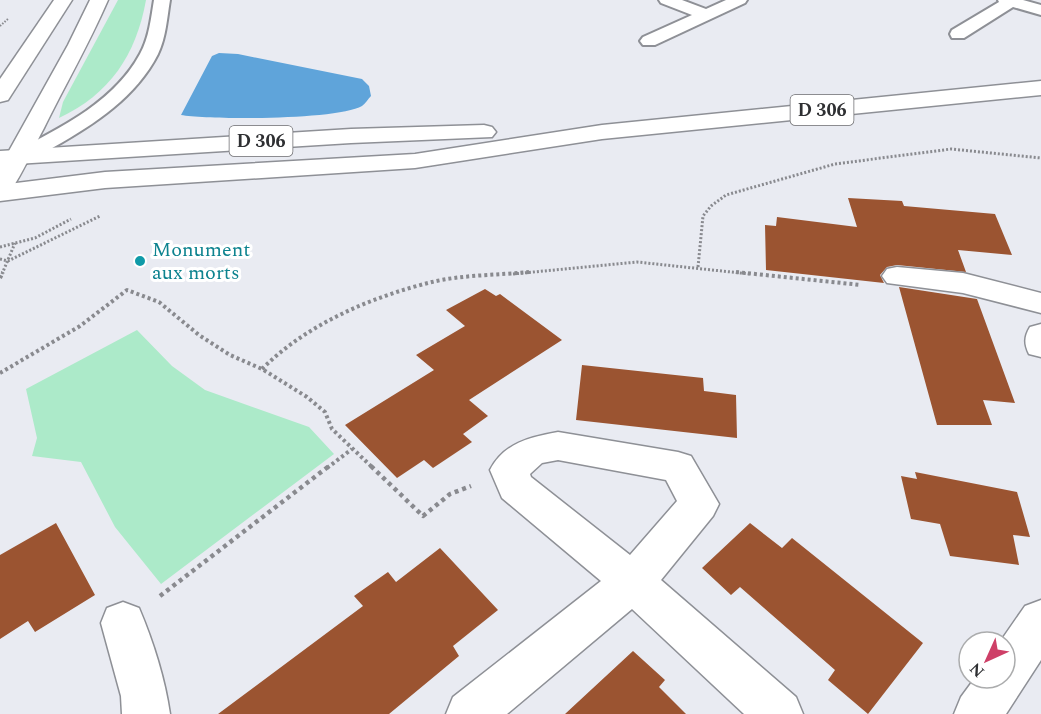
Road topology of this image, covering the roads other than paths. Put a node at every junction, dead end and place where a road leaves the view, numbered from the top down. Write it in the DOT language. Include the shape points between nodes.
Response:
graph roads {
  1 [pos="63,0"];
  2 [pos="99,0"];
  3 [pos="162,0"];
  4 [pos="667,0"];
  5 [pos="739,0"];
  6 [pos="1010,1"];
  7 [pos="1041,10"];
  8 [pos="707,15"];
  9 [pos="958,34"];
  10 [pos="649,41"];
  11 [pos="1041,88"];
  12 [pos="0,94"];
  13 [pos="602,132"];
  14 [pos="6,161"];
  15 [pos="0,187"];
  16 [pos="0,193"];
  17 [pos="897,276"];
  18 [pos="1041,303"];
  19 [pos="1041,334"];
  20 [pos="1041,346"];
  21 [pos="633,582"];
  22 [pos="1041,621"];
  23 [pos="123,623"];
  24 [pos="1017,657"];
  25 [pos="994,690"];
  26 [pos="146,714"];
  27 [pos="470,714"];
  28 [pos="779,714"];
  29 [pos="978,714"];
  1 -- 12 [label="main road"];
  2 -- 14 [label="main road" via="31,129"];
  3 -- 14 [label="lane" via="155,37 133,79 101,109 62,135"];
  4 -- 8 [label="lane"];
  5 -- 8 [label="lane"];
  6 -- 7 [label="lane"];
  6 -- 9 [label="lane"];
  8 -- 10 [label="lane"];
  11 -- 13 [label="main road, D 306"];
  13 -- 14 [label="main road, D 306" via="351,136 153,147"];
  13 -- 16 [label="main road, D 306" via="415,161 105,180"];
  14 -- 15 [label="main road"];
  17 -- 18 [label="main road" via="963,284"];
  19 -- 20 [label="main road"];
  21 -- 21 [label="main road" via="699,504 678,467 558,446 532,451 509,470 516,487"];
  21 -- 27 [label="main road"];
  21 -- 28 [label="main road"];
  22 -- 24 [label="main road"];
  23 -- 26 [label="main road"];
  25 -- 29 [label="main road"];
}
